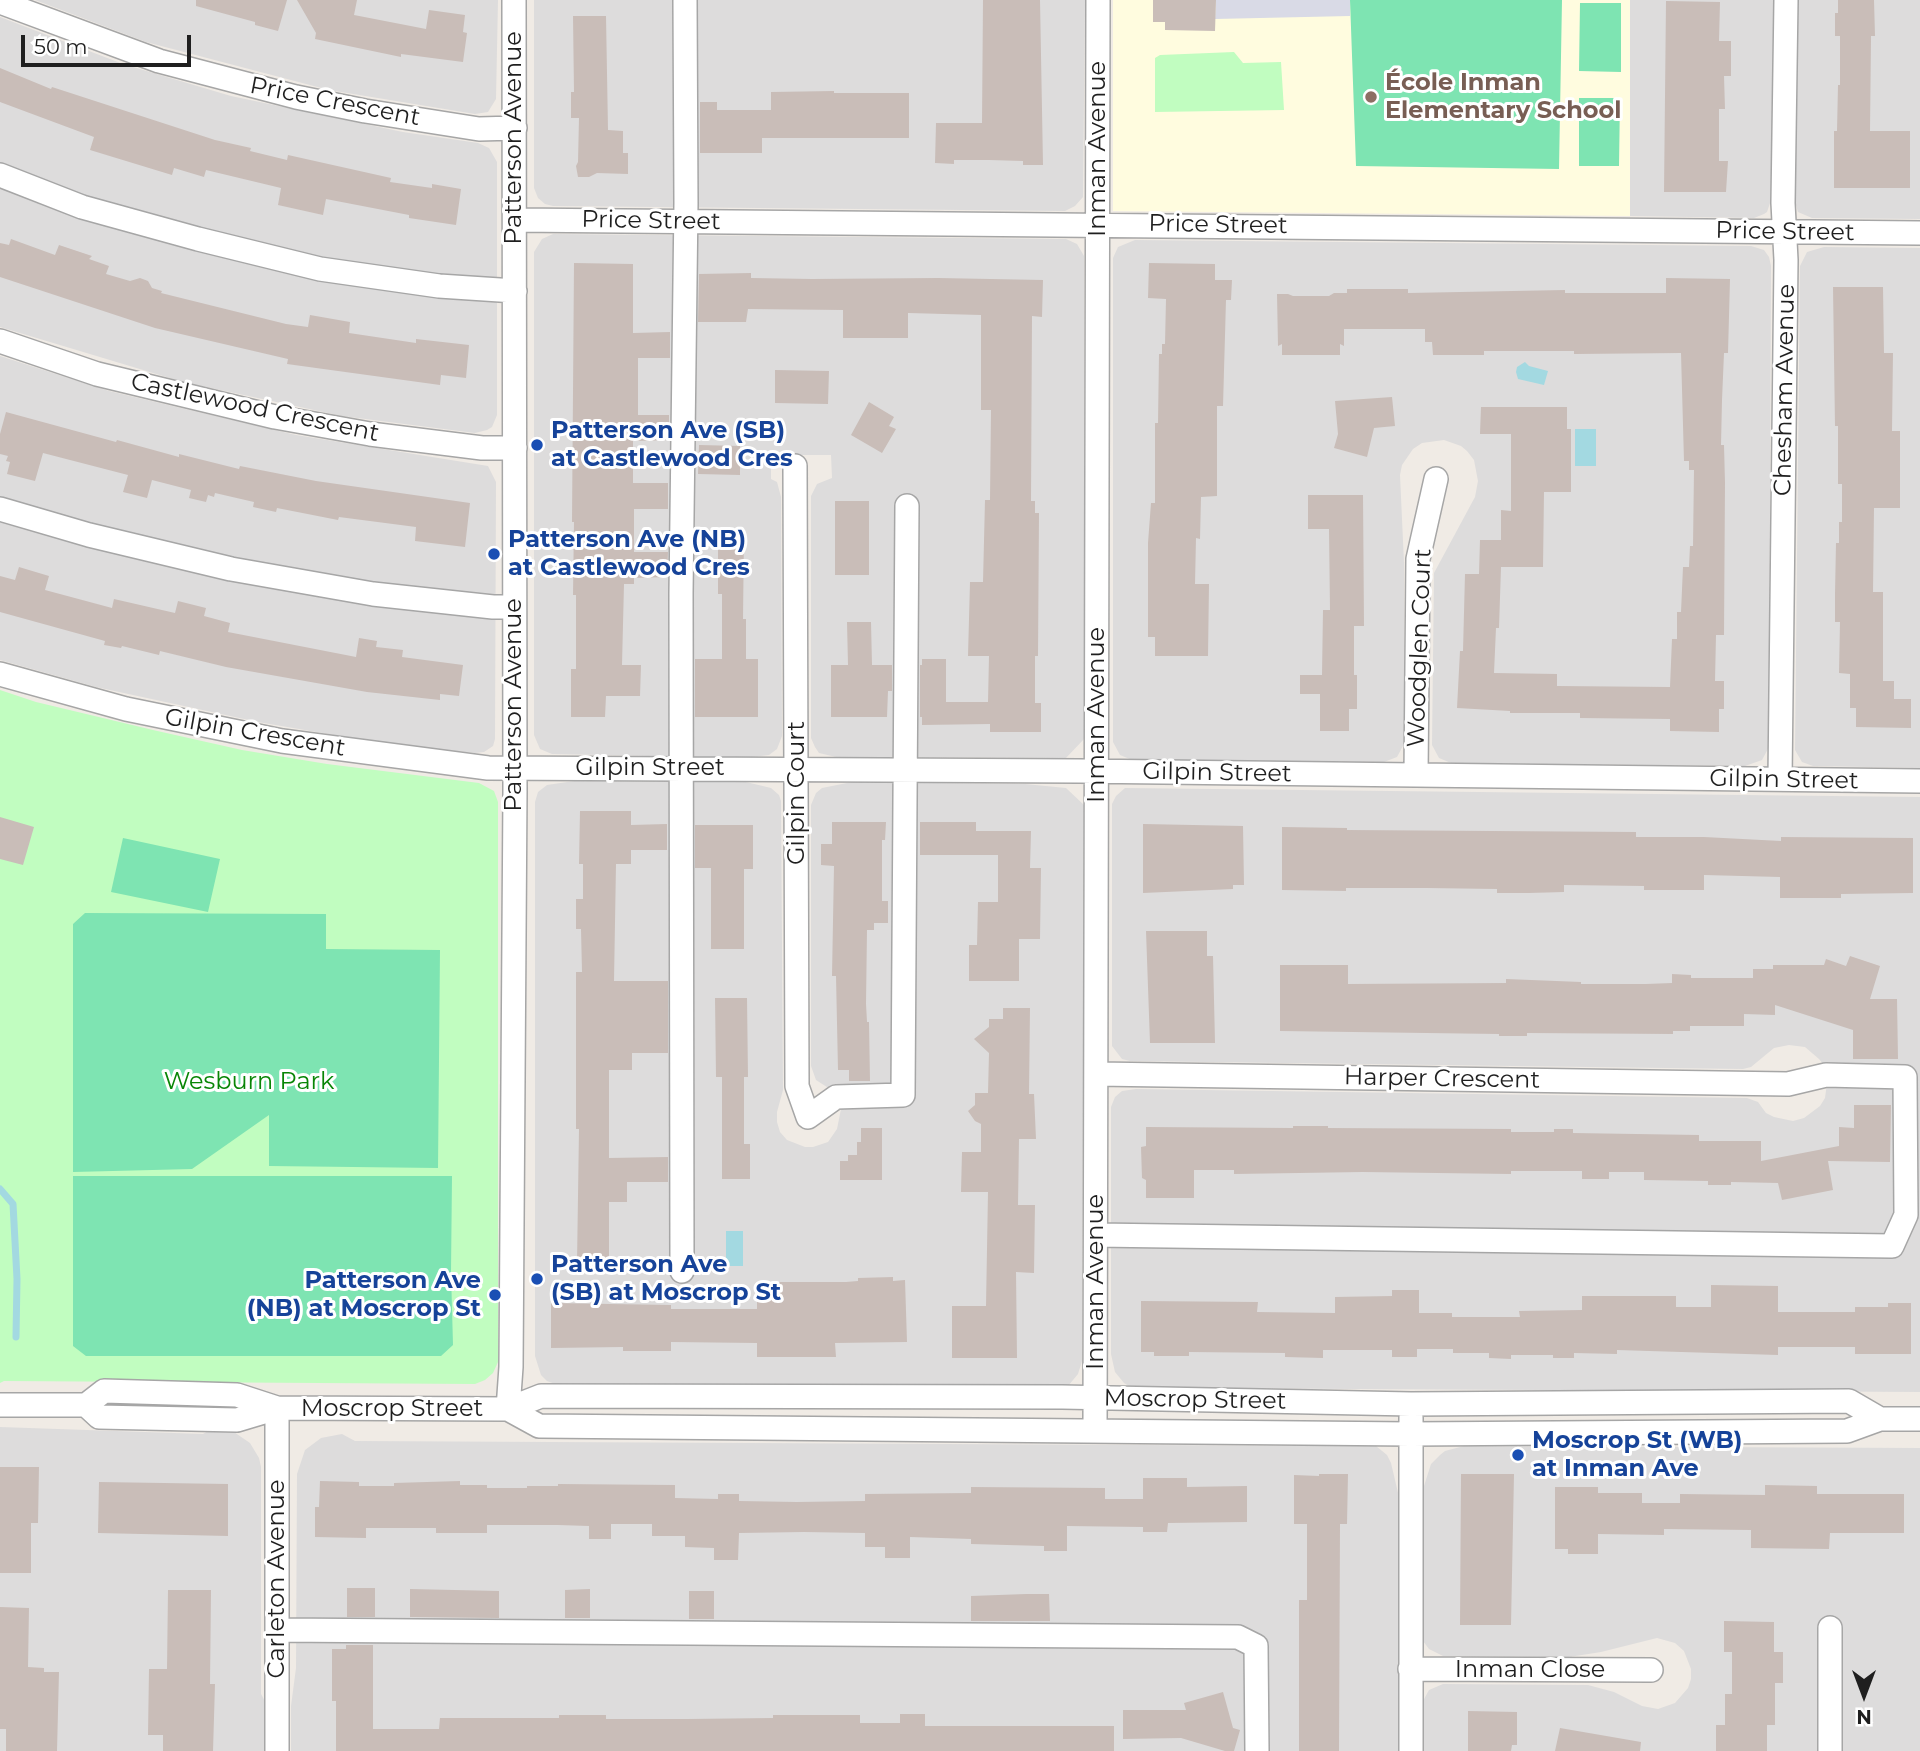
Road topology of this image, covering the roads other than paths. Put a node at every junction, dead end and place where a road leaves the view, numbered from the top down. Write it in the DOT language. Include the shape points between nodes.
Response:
graph roads {
  1 [pos="514,0"];
  2 [pos="685,0"];
  3 [pos="1098,0"];
  4 [pos="1786,0"];
  5 [pos="0,2"];
  6 [pos="515,128"];
  7 [pos="0,175"];
  8 [pos="515,220"];
  9 [pos="686,222"];
  10 [pos="1098,225"];
  11 [pos="1784,231"];
  12 [pos="1920,233"];
  13 [pos="514,291"];
  14 [pos="0,341"];
  15 [pos="515,447"];
  16 [pos="795,467"];
  17 [pos="1436,479"];
  18 [pos="906,506"];
  19 [pos="0,509"];
  20 [pos="514,607"];
  21 [pos="0,674"];
  22 [pos="682,768"];
  23 [pos="514,769"];
  24 [pos="797,769"];
  25 [pos="906,771"];
  26 [pos="1097,771"];
  27 [pos="1416,775"];
  28 [pos="1780,779"];
  29 [pos="1920,781"];
  30 [pos="1096,1074"];
  31 [pos="1096,1235"];
  32 [pos="682,1271"];
  33 [pos="1096,1398"];
  34 [pos="1411,1404"];
  35 [pos="0,1405"];
  36 [pos="277,1408"];
  37 [pos="508,1409"];
  38 [pos="1880,1419"];
  39 [pos="1920,1419"];
  40 [pos="1096,1431"];
  41 [pos="1411,1434"];
  42 [pos="1830,1628"];
  43 [pos="277,1630"];
  44 [pos="1410,1669"];
  45 [pos="1651,1670"];
  46 [pos="277,1751"];
  47 [pos="1257,1751"];
  48 [pos="1411,1751"];
  49 [pos="1830,1751"];
  1 -- 6 [label="street, Patterson Avenue"];
  2 -- 9 [label="street"];
  3 -- 10 [label="street, Inman Avenue"];
  4 -- 11 [label="street, Chesham Avenue"];
  5 -- 6 [label="street, Price Crescent" via="159,61 296,97 479,129"];
  6 -- 8 [label="street, Patterson Avenue"];
  7 -- 13 [label="street" via="82,207 320,269"];
  8 -- 9 [label="street, Price Street"];
  8 -- 13 [label="street, Patterson Avenue"];
  9 -- 10 [label="street, Price Street"];
  9 -- 22 [label="street"];
  10 -- 11 [label="street, Price Street"];
  10 -- 26 [label="street, Inman Avenue"];
  11 -- 12 [label="street, Price Street"];
  11 -- 28 [label="street, Chesham Avenue"];
  13 -- 15 [label="street, Patterson Avenue"];
  14 -- 15 [label="street, Castlewood Crescent" via="97,374 275,417 370,434"];
  15 -- 20 [label="street, Patterson Avenue"];
  16 -- 24 [label="street, Gilpin Court"];
  17 -- 27 [label="street, Woodglen Court" via="1418,559"];
  18 -- 25 [label="street"];
  19 -- 20 [label="street" via="231,569 373,594"];
  20 -- 23 [label="street, Patterson Avenue"];
  21 -- 23 [label="street, Gilpin Crescent" via="126,709 282,741"];
  22 -- 23 [label="street, Gilpin Street"];
  22 -- 24 [label="street, Gilpin Street"];
  22 -- 32 [label="street"];
  23 -- 37 [label="street, Patterson Avenue"];
  24 -- 25 [label="street, Gilpin Street"];
  24 -- 25 [label="street, Gilpin Court" via="797,1086 808,1117 836,1097 903,1096"];
  25 -- 26 [label="street, Gilpin Street"];
  26 -- 27 [label="street, Gilpin Street"];
  26 -- 30 [label="street, Inman Avenue"];
  27 -- 28 [label="street, Gilpin Street"];
  28 -- 29 [label="street, Gilpin Street"];
  30 -- 31 [label="street, Inman Avenue"];
  30 -- 31 [label="street, Harper Crescent" via="1788,1084 1826,1075 1905,1077 1906,1215 1892,1246"];
  31 -- 33 [label="street, Inman Avenue"];
  33 -- 34 [label="street, Moscrop Street"];
  33 -- 37 [label="street, Moscrop Street" via="541,1396"];
  33 -- 40 [label="street, Inman Avenue"];
  34 -- 38 [label="street, Moscrop Street" via="1849,1401"];
  34 -- 41 [label="street"];
  35 -- 36 [label="street, Moscrop Street" via="86,1405 99,1417 237,1420"];
  36 -- 37 [label="street, Moscrop Street"];
  36 -- 43 [label="street, Carleton Avenue"];
  37 -- 40 [label="street, Moscrop Street" via="539,1426"];
  38 -- 39 [label="street, Moscrop Street"];
  38 -- 41 [label="street, Moscrop Street" via="1847,1432"];
  40 -- 41 [label="street, Moscrop Street"];
  41 -- 44 [label="street"];
  42 -- 49 [label="street"];
  43 -- 46 [label="street, Carleton Avenue"];
  43 -- 47 [label="street" via="1238,1637 1256,1646"];
  44 -- 45 [label="street, Inman Close"];
  44 -- 48 [label="street"];
}
